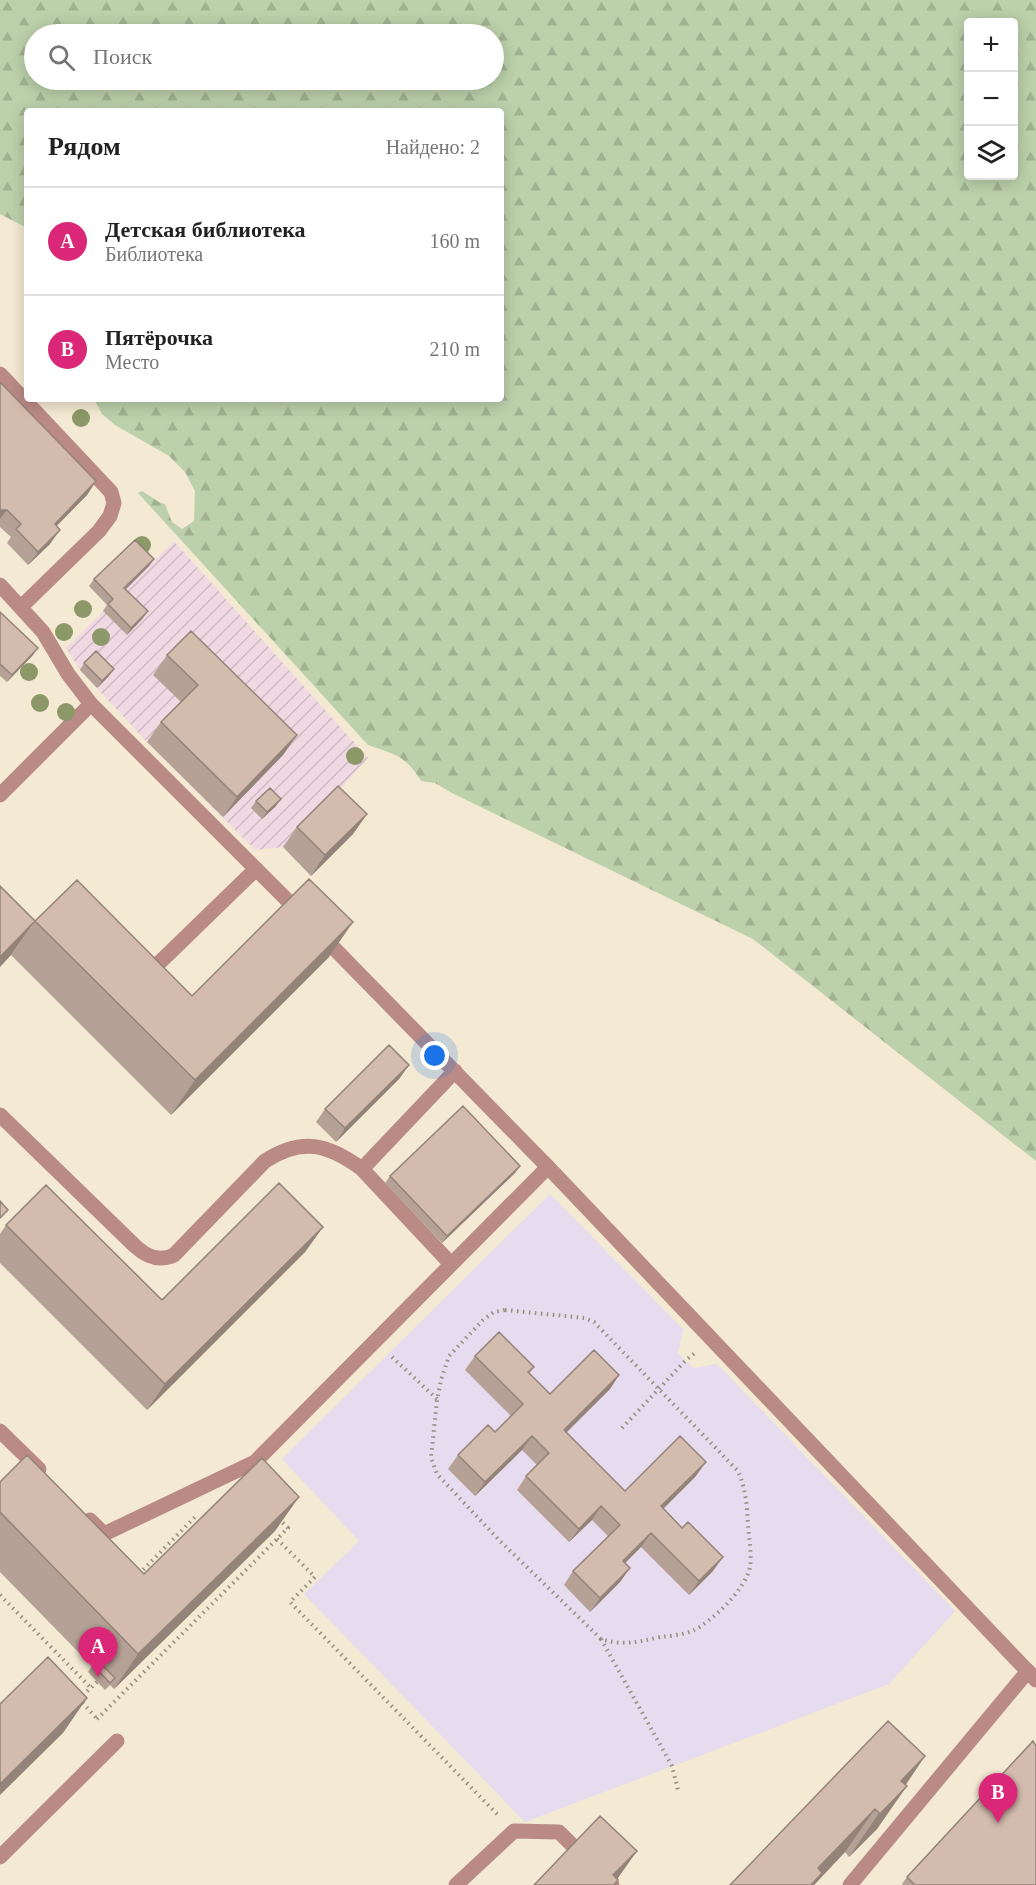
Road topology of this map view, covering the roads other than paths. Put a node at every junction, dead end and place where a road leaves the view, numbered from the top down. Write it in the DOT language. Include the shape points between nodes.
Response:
graph roads {
  1 [pos="0,374"];
  2 [pos="24,400"];
  3 [pos="26,402"];
  4 [pos="0,585"];
  5 [pos="21,607"];
  6 [pos="91,704"];
  7 [pos="0,795"];
  8 [pos="256,869"];
  9 [pos="158,964"];
  10 [pos="455,1071"];
  11 [pos="0,1115"];
  12 [pos="548,1167"];
  13 [pos="362,1169"];
  14 [pos="451,1264"];
  15 [pos="0,1431"];
  16 [pos="48,1478"];
  17 [pos="80,1510"];
  18 [pos="1032,1675"];
  19 [pos="117,1741"];
  20 [pos="0,1857"];
  21 [pos="456,1885"];
  22 [pos="612,1885"];
  23 [pos="850,1885"];
  1 -- 2 [label="street"];
  3 -- 5 [label="street" via="111,492 114,503 99,531"];
  4 -- 5 [label="street"];
  5 -- 6 [label="street" via="44,632"];
  6 -- 7 [label="street"];
  6 -- 8 [label="street"];
  8 -- 9 [label="street"];
  8 -- 10 [label="street"];
  10 -- 12 [label="street"];
  10 -- 13 [label="street"];
  11 -- 13 [label="street" via="135,1246 156,1258 174,1255 265,1161 279,1152 310,1146 339,1153"];
  12 -- 14 [label="street"];
  12 -- 18 [label="street"];
  13 -- 14 [label="street"];
  14 -- 17 [label="street" via="255,1462 104,1534"];
  15 -- 16 [label="street"];
  18 -- 23 [label="street"];
  19 -- 20 [label="street"];
  21 -- 22 [label="street" via="514,1831 559,1832"];
}
